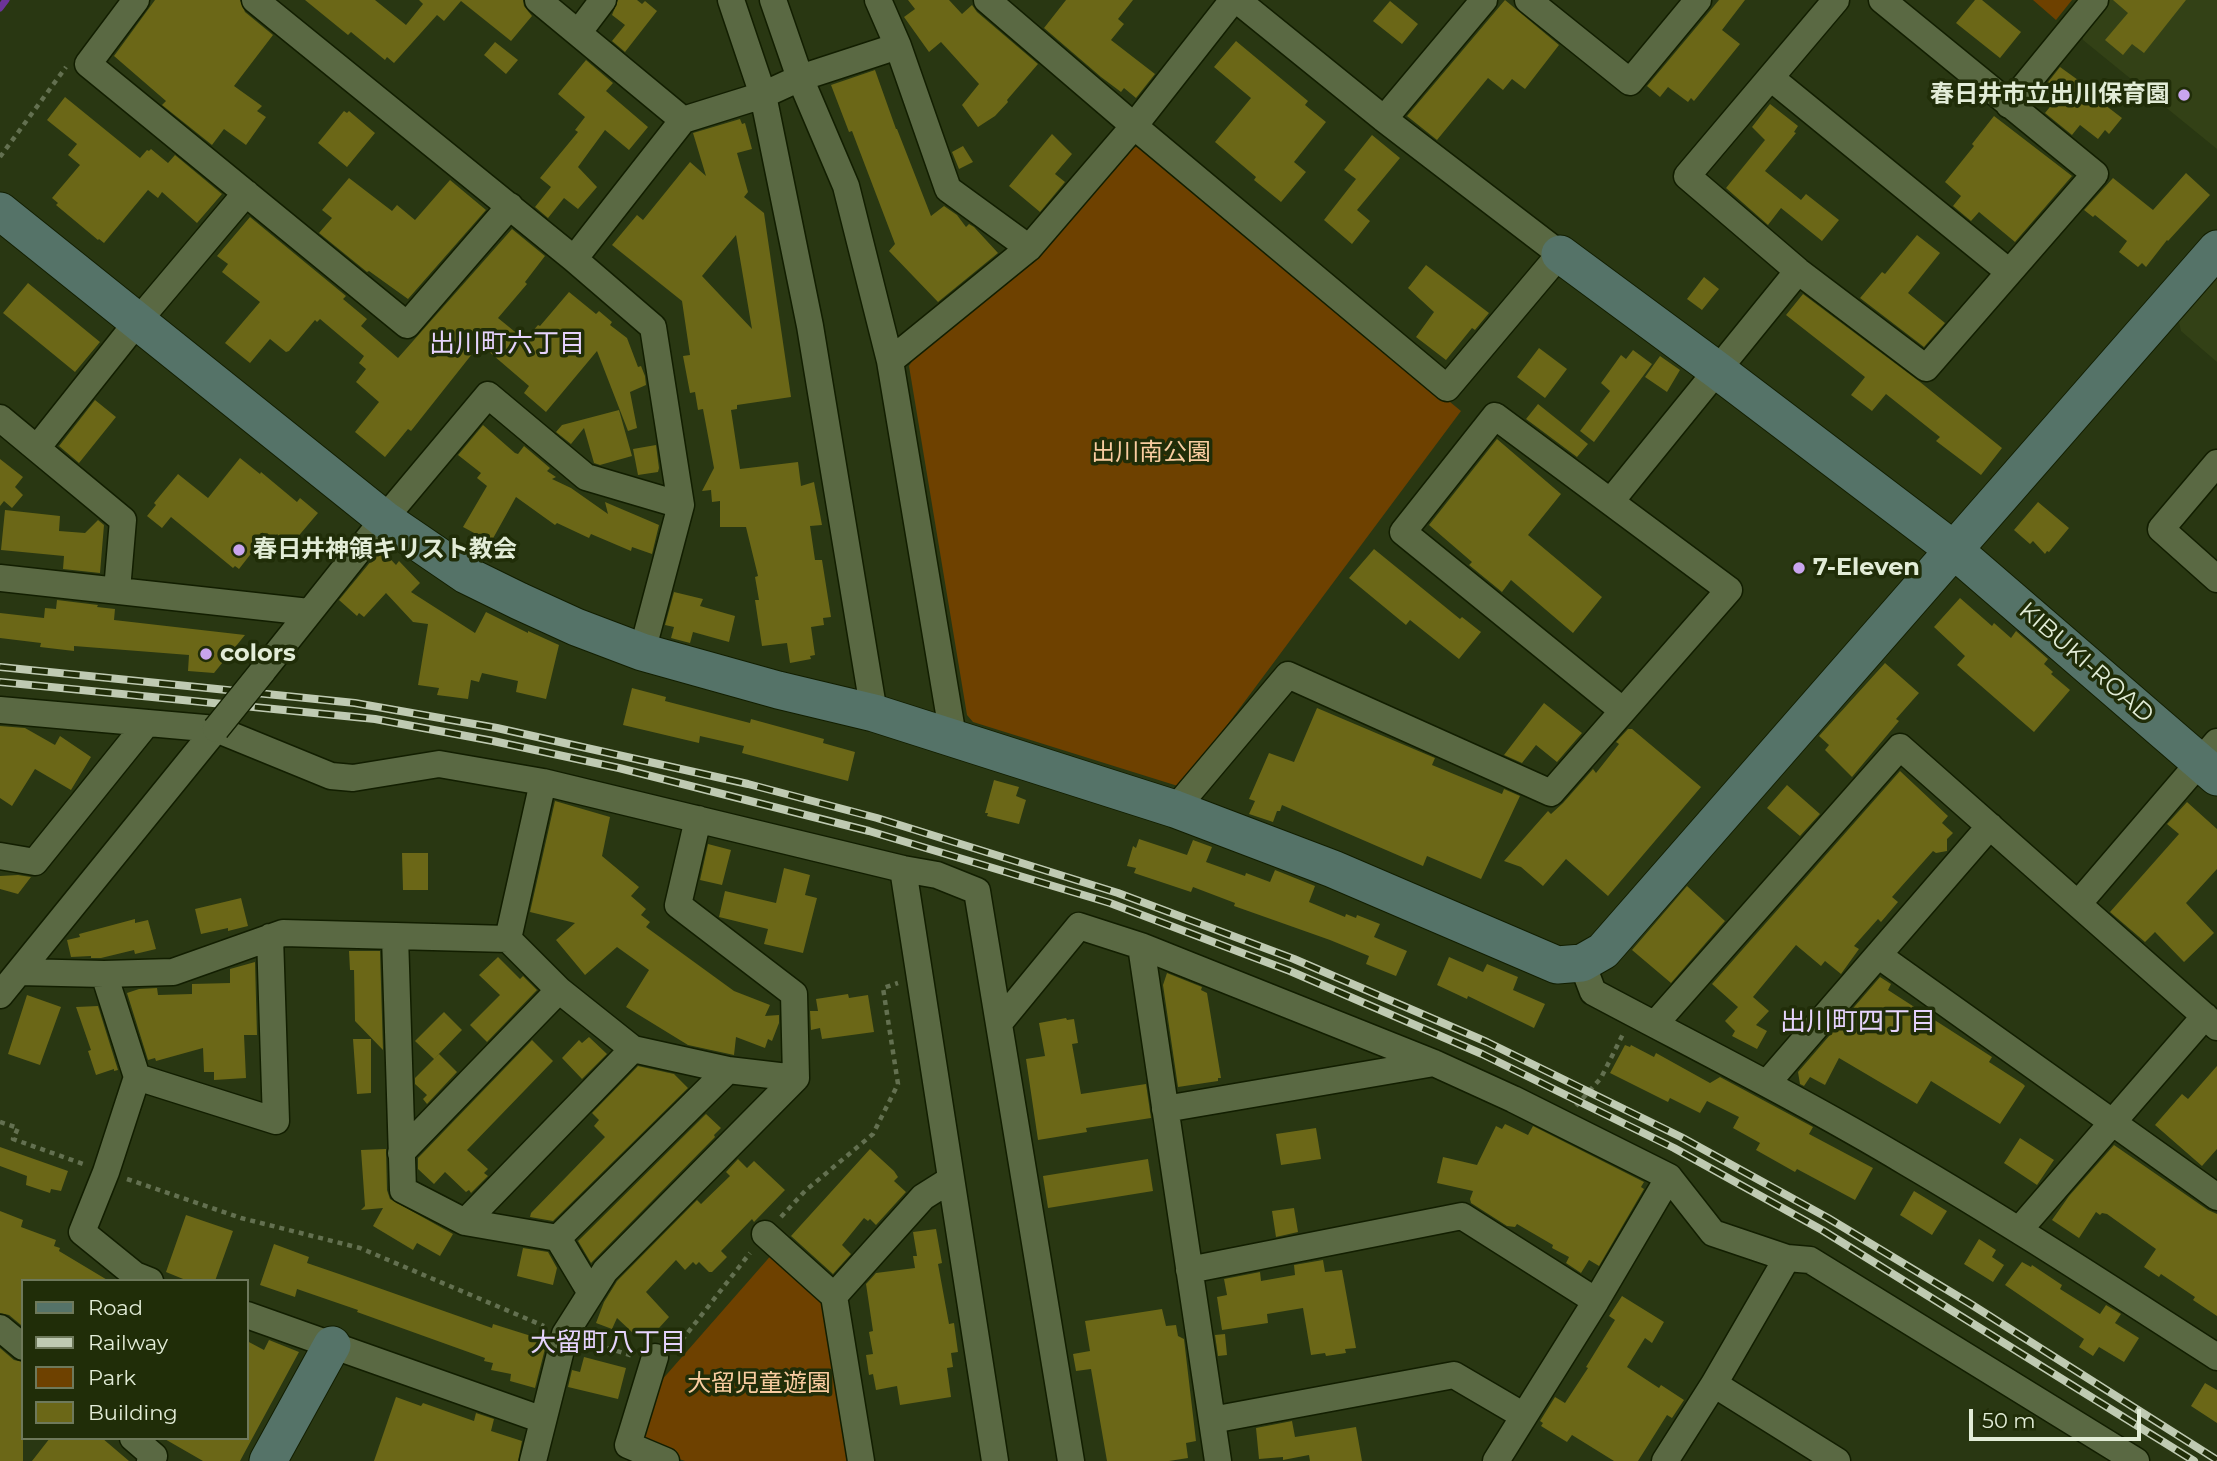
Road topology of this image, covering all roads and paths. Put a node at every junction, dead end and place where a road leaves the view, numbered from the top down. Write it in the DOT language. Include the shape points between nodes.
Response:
graph roads {
  1 [pos="136,0"];
  2 [pos="255,0"];
  3 [pos="538,0"];
  4 [pos="603,0"];
  5 [pos="731,0"];
  6 [pos="773,0"];
  7 [pos="878,0"];
  8 [pos="987,0"];
  9 [pos="1235,0"];
  10 [pos="1484,0"];
  11 [pos="1528,0"];
  12 [pos="1698,0"];
  13 [pos="1836,0"];
  14 [pos="1882,0"];
  15 [pos="2095,0"];
  16 [pos="578,33"];
  17 [pos="898,46"];
  18 [pos="67,65"];
  19 [pos="800,78"];
  20 [pos="1770,78"];
  21 [pos="763,94"];
  22 [pos="2009,105"];
  23 [pos="1384,119"];
  24 [pos="683,120"];
  25 [pos="1134,126"];
  26 [pos="0,157"];
  27 [pos="246,193"];
  28 [pos="510,206"];
  29 [pos="0,211"];
  30 [pos="1029,248"];
  31 [pos="2217,248"];
  32 [pos="1560,254"];
  33 [pos="574,259"];
  34 [pos="1798,271"];
  35 [pos="2009,272"];
  36 [pos="138,321"];
  37 [pos="890,360"];
  38 [pos="1717,370"];
  39 [pos="0,418"];
  40 [pos="37,448"];
  41 [pos="2217,463"];
  42 [pos="1611,501"];
  43 [pos="681,505"];
  44 [pos="384,519"];
  45 [pos="1954,550"];
  46 [pos="0,578"];
  47 [pos="2217,579"];
  48 [pos="117,590"];
  49 [pos="309,612"];
  50 [pos="642,652"];
  51 [pos="0,710"];
  52 [pos="1622,710"];
  53 [pos="874,713"];
  54 [pos="147,723"];
  55 [pos="216,729"];
  56 [pos="953,737"];
  57 [pos="2211,761"];
  58 [pos="543,782"];
  59 [pos="1175,808"];
  60 [pos="698,819"];
  61 [pos="1990,826"];
  62 [pos="0,856"];
  63 [pos="903,869"];
  64 [pos="2078,904"];
  65 [pos="394,936"];
  66 [pos="270,937"];
  67 [pos="508,939"];
  68 [pos="1141,946"];
  69 [pos="1878,955"];
  70 [pos="1582,963"];
  71 [pos="19,972"];
  72 [pos="104,974"];
  73 [pos="559,990"];
  74 [pos="0,995"];
  75 [pos="1644,1019"];
  76 [pos="1000,1022"];
  77 [pos="2211,1022"];
  78 [pos="633,1049"];
  79 [pos="1434,1063"];
  80 [pos="727,1070"];
  81 [pos="137,1077"];
  82 [pos="796,1078"];
  83 [pos="1768,1082"];
  84 [pos="1165,1109"];
  85 [pos="1561,1123"];
  86 [pos="2113,1123"];
  87 [pos="401,1153"];
  88 [pos="1669,1177"];
  89 [pos="950,1180"];
  90 [pos="2217,1197"];
  91 [pos="465,1222"];
  92 [pos="2019,1230"];
  93 [pos="765,1234"];
  94 [pos="558,1238"];
  95 [pos="1787,1258"];
  96 [pos="1189,1270"];
  97 [pos="145,1279"];
  98 [pos="591,1293"];
  99 [pos="834,1296"];
  100 [pos="1596,1301"];
  101 [pos="248,1315"];
  102 [pos="0,1328"];
  103 [pos="21,1345"];
  104 [pos="332,1345"];
  105 [pos="655,1357"];
  106 [pos="2217,1357"];
  107 [pos="1714,1384"];
  108 [pos="1524,1416"];
  109 [pos="543,1420"];
  110 [pos="1212,1420"];
  111 [pos="135,1440"];
  112 [pos="2110,1454"];
  113 [pos="150,1461"];
  114 [pos="268,1461"];
  115 [pos="533,1461"];
  116 [pos="666,1461"];
  117 [pos="861,1461"];
  118 [pos="995,1461"];
  119 [pos="1071,1461"];
  120 [pos="1218,1461"];
  121 [pos="1496,1461"];
  122 [pos="1665,1461"];
  123 [pos="1837,1461"];
  124 [pos="2136,1461"];
  1 -- 27 [label="street" via="88,64"];
  2 -- 28 [label="street"];
  3 -- 16 [label="street"];
  4 -- 16 [label="street"];
  5 -- 21 [label="street"];
  6 -- 19 [label="street"];
  7 -- 17 [label="street"];
  8 -- 25 [label="street"];
  9 -- 23 [label="street"];
  9 -- 25 [label="street"];
  10 -- 23 [label="street"];
  11 -- 12 [label="street" via="1630,82"];
  13 -- 20 [label="street"];
  14 -- 22 [label="street"];
  15 -- 22 [label="street"];
  16 -- 24 [label="street"];
  17 -- 19 [label="street"];
  17 -- 30 [label="street" via="948,190"];
  18 -- 26 [label="path"];
  19 -- 21 [label="street"];
  19 -- 37 [label="street" via="846,186"];
  20 -- 34 [label="street" via="1688,176"];
  20 -- 35 [label="street"];
  21 -- 24 [label="street"];
  21 -- 53 [label="street" via="810,326"];
  22 -- 35 [label="street" via="2095,174"];
  23 -- 32 [label="street"];
  24 -- 33 [label="street"];
  25 -- 30 [label="street"];
  25 -- 32 [label="street" via="1447,388"];
  27 -- 28 [label="street" via="407,326"];
  27 -- 36 [label="street"];
  28 -- 33 [label="street"];
  29 -- 36 [label="street"];
  30 -- 37 [label="street"];
  31 -- 45 [label="street"];
  32 -- 38 [label="street, KIBUKI-ROAD"];
  33 -- 43 [label="street" via="653,327"];
  34 -- 35 [label="street" via="1926,368"];
  34 -- 38 [label="street"];
  36 -- 40 [label="street"];
  36 -- 44 [label="street"];
  37 -- 56 [label="street"];
  38 -- 42 [label="street"];
  38 -- 45 [label="street, KIBUKI-ROAD"];
  39 -- 40 [label="street"];
  40 -- 48 [label="street" via="123,520"];
  41 -- 47 [label="street" via="2161,529"];
  42 -- 52 [label="street" via="1729,590"];
  42 -- 52 [label="street" via="1495,416 1403,532"];
  43 -- 44 [label="street" via="586,477 488,395"];
  43 -- 50 [label="street"];
  44 -- 49 [label="street"];
  44 -- 50 [label="street" via="466,575 576,627"];
  45 -- 57 [label="street, KIBUKI-ROAD"];
  45 -- 70 [label="street" via="1603,951"];
  46 -- 48 [label="street"];
  48 -- 49 [label="street"];
  49 -- 55 [label="street, bridge"];
  50 -- 53 [label="street"];
  51 -- 54 [label="street"];
  52 -- 59 [label="street" via="1550,793 1288,675"];
  53 -- 56 [label="street"];
  54 -- 55 [label="street"];
  54 -- 62 [label="street" via="35,862"];
  55 -- 58 [label="street" via="331,776 353,778 439,764"];
  55 -- 71 [label="street"];
  56 -- 59 [label="street"];
  57 -- 64 [label="street"];
  58 -- 60 [label="street"];
  58 -- 67 [label="street"];
  59 -- 70 [label="street" via="1333,869 1557,965"];
  60 -- 63 [label="street"];
  60 -- 82 [label="street" via="678,905 794,994"];
  61 -- 64 [label="street"];
  61 -- 69 [label="street"];
  61 -- 75 [label="street" via="1900,747"];
  63 -- 76 [label="street" via="937,875 977,891"];
  63 -- 89 [label="street"];
  64 -- 77 [label="street"];
  65 -- 66 [label="street" via="283,933"];
  65 -- 67 [label="street"];
  65 -- 87 [label="street"];
  66 -- 72 [label="street" via="173,972"];
  66 -- 81 [label="street" via="276,1121"];
  67 -- 73 [label="street"];
  68 -- 76 [label="street" via="1079,926"];
  68 -- 79 [label="street"];
  68 -- 84 [label="street"];
  69 -- 83 [label="street"];
  69 -- 86 [label="street"];
  70 -- 75 [label="street" via="1593,992"];
  71 -- 72 [label="street"];
  71 -- 74 [label="street"];
  72 -- 81 [label="street"];
  73 -- 78 [label="street"];
  73 -- 87 [label="street"];
  75 -- 83 [label="street"];
  75 -- 85 [label="path"];
  76 -- 119 [label="street"];
  77 -- 86 [label="street"];
  78 -- 80 [label="street"];
  78 -- 91 [label="street"];
  79 -- 84 [label="street"];
  79 -- 85 [label="street"];
  80 -- 82 [label="street"];
  80 -- 94 [label="street"];
  81 -- 97 [label="street" via="82,1232"];
  82 -- 98 [label="street" via="605,1271"];
  83 -- 92 [label="street"];
  84 -- 96 [label="street"];
  85 -- 88 [label="street"];
  86 -- 90 [label="street"];
  86 -- 92 [label="street"];
  87 -- 91 [label="street" via="403,1190"];
  88 -- 95 [label="street" via="1713,1233"];
  88 -- 100 [label="street"];
  89 -- 99 [label="street" via="923,1197"];
  89 -- 118 [label="street"];
  91 -- 94 [label="street"];
  92 -- 106 [label="street"];
  93 -- 99 [label="street"];
  94 -- 98 [label="street"];
  95 -- 107 [label="street"];
  95 -- 112 [label="street" via="1810,1260"];
  96 -- 100 [label="street" via="1462,1216"];
  96 -- 110 [label="street"];
  98 -- 109 [label="street" via="565,1334"];
  99 -- 117 [label="street"];
  100 -- 108 [label="street"];
  101 -- 104 [label="street"];
  102 -- 103 [label="street"];
  104 -- 109 [label="street"];
  104 -- 114 [label="street"];
  105 -- 116 [label="street" via="628,1445"];
  107 -- 122 [label="street"];
  107 -- 123 [label="street"];
  108 -- 110 [label="street" via="1454,1375"];
  108 -- 121 [label="street"];
  109 -- 115 [label="street"];
  110 -- 120 [label="street"];
  111 -- 113 [label="street" via="154,1456"];
  112 -- 124 [label="street"];
}
